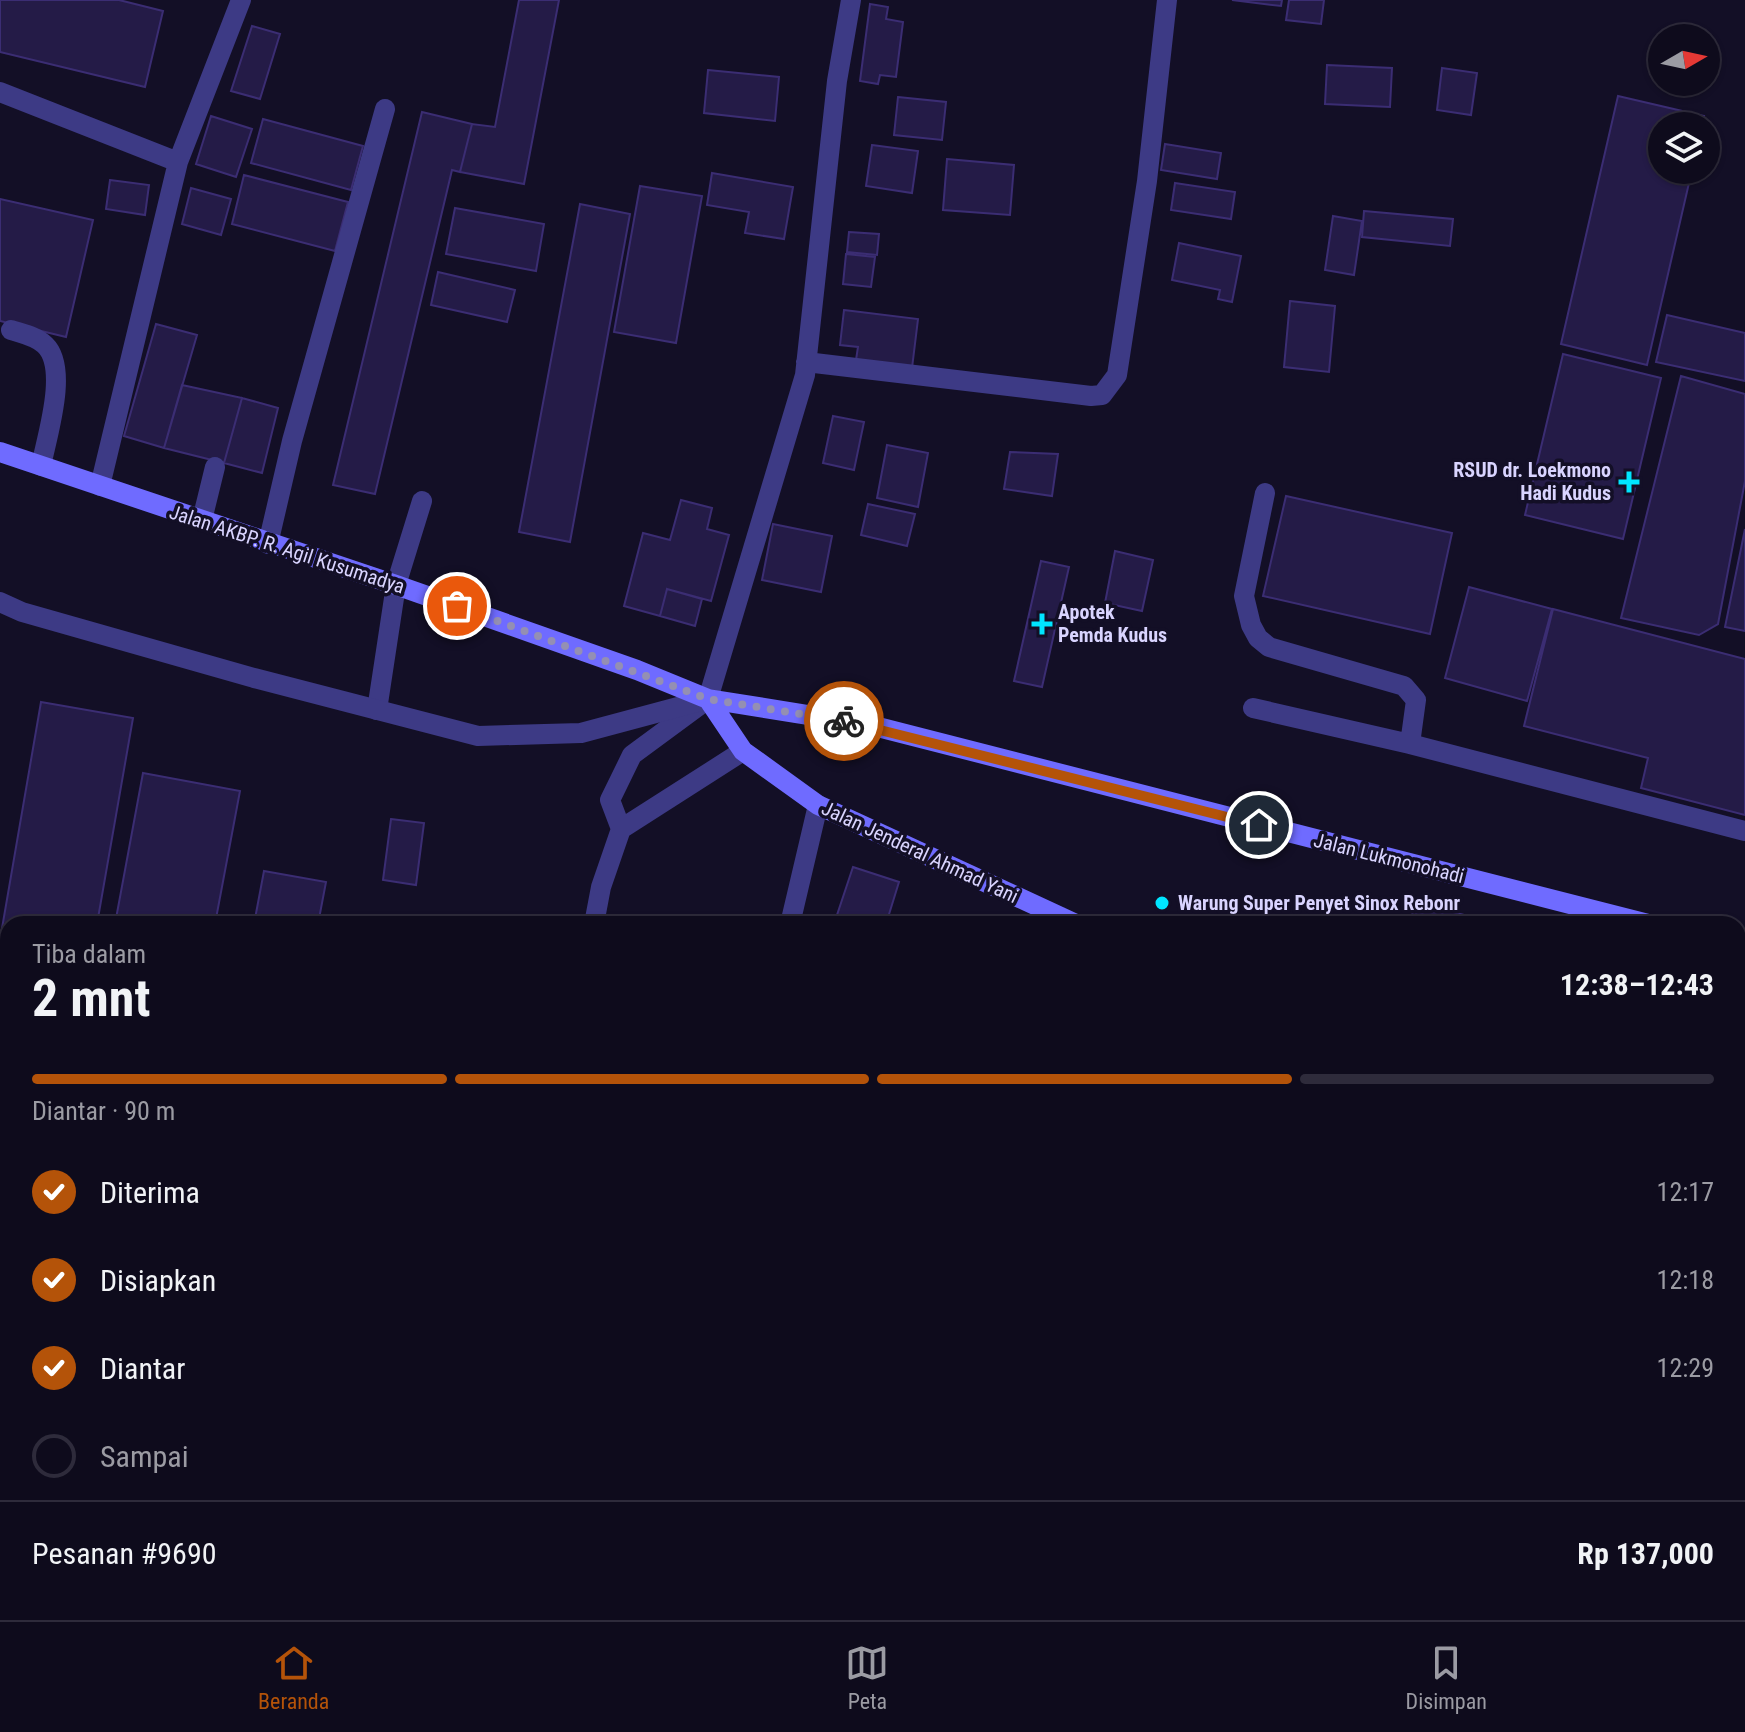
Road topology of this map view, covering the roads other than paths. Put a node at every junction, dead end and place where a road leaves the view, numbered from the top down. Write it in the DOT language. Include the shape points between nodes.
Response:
graph roads {
  1 [pos="241,0"];
  2 [pos="851,0"];
  3 [pos="1167,0"];
  4 [pos="0,92"];
  5 [pos="385,109"];
  6 [pos="178,162"];
  7 [pos="11,330"];
  8 [pos="806,362"];
  9 [pos="0,452"];
  10 [pos="41,466"];
  11 [pos="215,467"];
  12 [pos="100,486"];
  13 [pos="1265,493"];
  14 [pos="422,501"];
  15 [pos="202,520"];
  16 [pos="268,544"];
  17 [pos="396,585"];
  18 [pos="0,602"];
  19 [pos="708,699"];
  20 [pos="1253,708"];
  21 [pos="377,710"];
  22 [pos="1410,744"];
  23 [pos="743,751"];
  24 [pos="818,805"];
  25 [pos="621,829"];
  26 [pos="1745,831"];
  27 [pos="596,916"];
  28 [pos="792,916"];
  29 [pos="1059,916"];
  30 [pos="1617,916"];
  1 -- 6 [label="street"];
  2 -- 8 [label="street"];
  3 -- 8 [label="street" via="1127,320 1110,387 1091,396"];
  4 -- 6 [label="street"];
  5 -- 16 [label="street"];
  6 -- 12 [label="street"];
  7 -- 10 [label="street" via="38,338 56,364 54,408"];
  8 -- 19 [label="street"];
  9 -- 10 [label="main road, Jalan AKBP. R. Agil Kusumadya"];
  10 -- 12 [label="main road, Jalan AKBP. R. Agil Kusumadya"];
  11 -- 15 [label="street"];
  12 -- 15 [label="main road, Jalan AKBP. R. Agil Kusumadya"];
  13 -- 22 [label="street" via="1244,596 1251,625 1269,647 1404,686 1416,700"];
  14 -- 17 [label="street"];
  15 -- 16 [label="main road, Jalan AKBP. R. Agil Kusumadya"];
  16 -- 17 [label="main road, Jalan AKBP. R. Agil Kusumadya"];
  17 -- 19 [label="main road, Jalan AKBP. R. Agil Kusumadya"];
  17 -- 21 [label="street"];
  18 -- 21 [label="street"];
  19 -- 21 [label="street" via="562,735 478,736"];
  19 -- 23 [label="main road, Jalan Jenderal Ahmad Yani"];
  19 -- 25 [label="street" via="632,755 610,800"];
  19 -- 30 [label="main road, Jalan Lukmonohadi" via="870,725"];
  20 -- 22 [label="street"];
  22 -- 26 [label="street"];
  23 -- 24 [label="main road, Jalan Jenderal Ahmad Yani"];
  23 -- 25 [label="street"];
  24 -- 28 [label="street"];
  24 -- 29 [label="main road, Jalan Jenderal Ahmad Yani"];
  25 -- 27 [label="street"];
}
